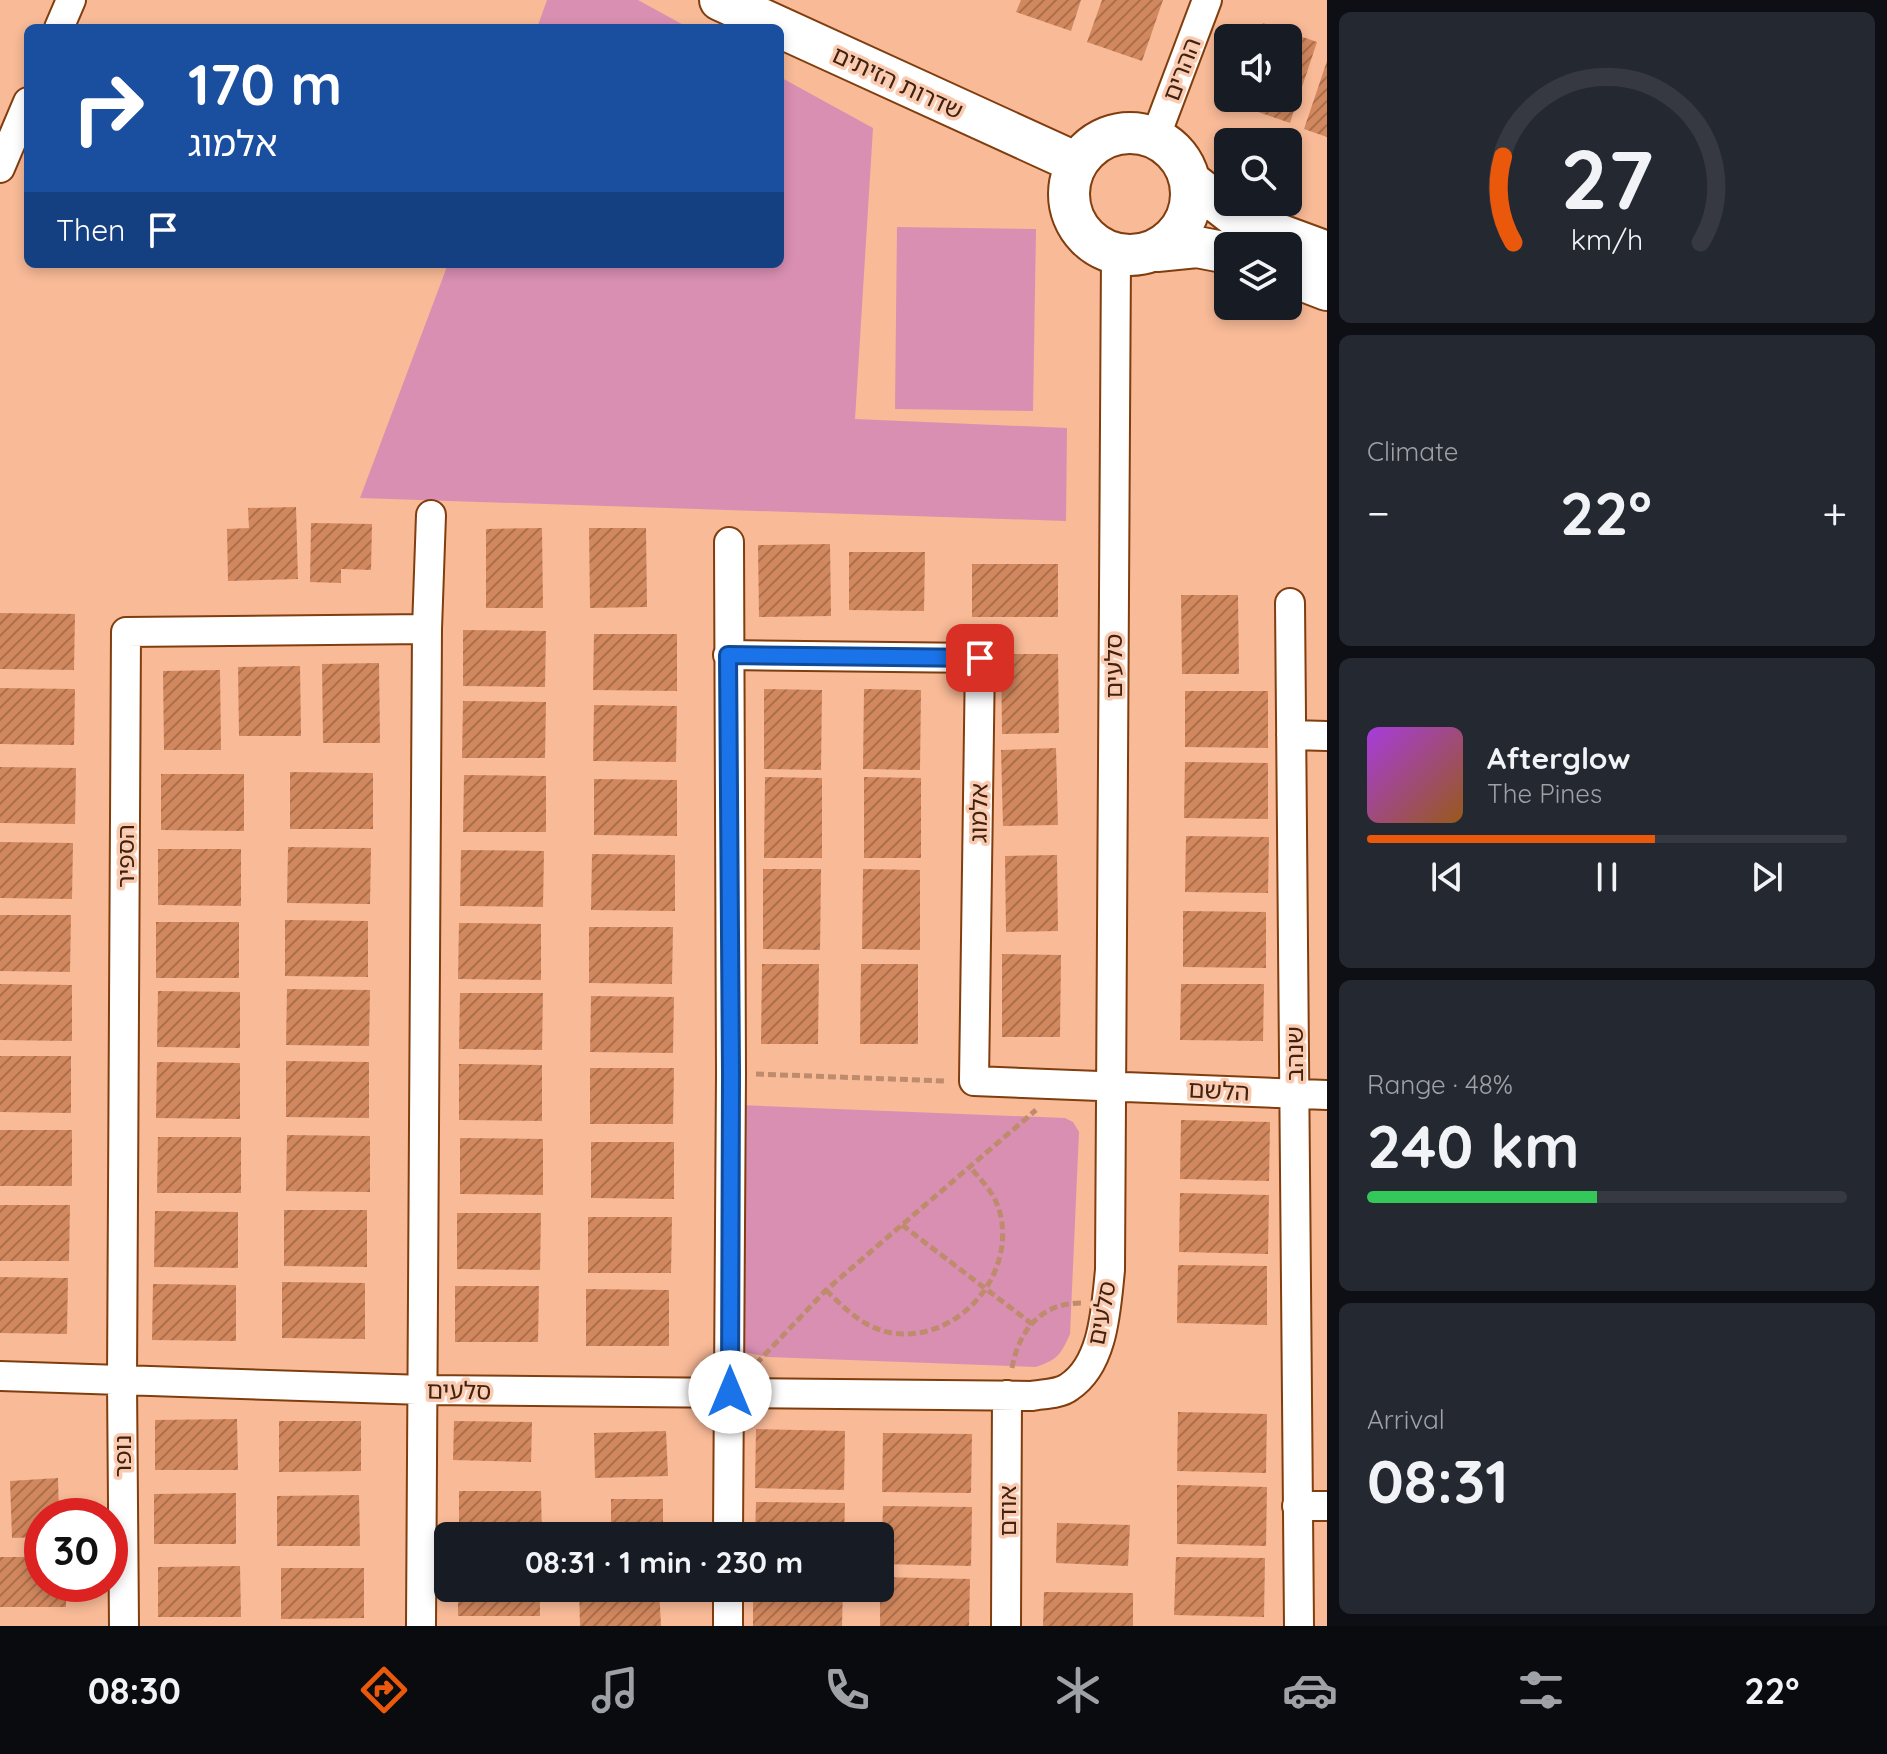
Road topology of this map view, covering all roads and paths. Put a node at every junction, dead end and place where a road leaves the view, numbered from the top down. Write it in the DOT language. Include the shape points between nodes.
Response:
graph roads {
  1 [pos="71,0"];
  2 [pos="720,0"];
  3 [pos="1207,0"];
  4 [pos="61,24"];
  5 [pos="773,24"];
  6 [pos="784,29"];
  7 [pos="24,111"];
  8 [pos="1155,138"];
  9 [pos="1077,163"];
  10 [pos="0,168"];
  11 [pos="1191,182"];
  12 [pos="1214,250"];
  13 [pos="1157,251"];
  14 [pos="1327,252"];
  15 [pos="1116,255"];
  16 [pos="1302,280"];
  17 [pos="1327,290"];
  18 [pos="431,515"];
  19 [pos="729,542"];
  20 [pos="1290,603"];
  21 [pos="427,629"];
  22 [pos="728,655"];
  23 [pos="1291,735"];
  24 [pos="1327,736"];
  25 [pos="731,1073"];
  26 [pos="974,1081"];
  27 [pos="1067,1084"];
  28 [pos="1111,1085"];
  29 [pos="1294,1094"];
  30 [pos="1327,1095"];
  31 [pos="970,1167"];
  32 [pos="902,1225"];
  33 [pos="986,1289"];
  34 [pos="826,1290"];
  35 [pos="1106,1303"];
  36 [pos="1032,1324"];
  37 [pos="0,1376"];
  38 [pos="122,1382"];
  39 [pos="424,1390"];
  40 [pos="730,1392"];
  41 [pos="1007,1395"];
  42 [pos="1297,1506"];
  43 [pos="1327,1506"];
  44 [pos="728,1522"];
  45 [pos="728,1602"];
  46 [pos="124,1626"];
  47 [pos="421,1626"];
  48 [pos="728,1626"];
  49 [pos="1006,1626"];
  50 [pos="1299,1626"];
  1 -- 4 [label="street"];
  2 -- 5 [label="street, שדרות הזיתים"];
  3 -- 8 [label="street, ההרים"];
  6 -- 9 [label="street, שדרות הזיתים"];
  7 -- 10 [label="street"];
  8 -- 9 [label="street" via="1137,133 1111,136 1088,149"];
  8 -- 11 [label="street" via="1184,163"];
  9 -- 15 [label="street" via="1070,181 1073,218 1083,235"];
  11 -- 13 [label="street" via="1186,222"];
  11 -- 14 [label="street" via="1240,220"];
  12 -- 13 [label="street"];
  13 -- 15 [label="street"];
  15 -- 28 [label="street, סלעים"];
  16 -- 17 [label="street"];
  18 -- 21 [label="street"];
  19 -- 22 [label="street"];
  20 -- 23 [label="street, שנהב"];
  21 -- 38 [label="street, הספיר" via="126,632"];
  21 -- 39 [label="street"];
  22 -- 25 [label="street"];
  22 -- 26 [label="street, אלמוג" via="980,658"];
  23 -- 24 [label="street"];
  23 -- 29 [label="street, שנהב"];
  25 -- 26 [label="path"];
  25 -- 40 [label="street"];
  26 -- 27 [label="street"];
  27 -- 28 [label="street"];
  27 -- 31 [label="path"];
  28 -- 29 [label="street, הלשם"];
  28 -- 35 [label="street, סלעים"];
  29 -- 30 [label="street, הלשם"];
  29 -- 42 [label="street, שנהב"];
  31 -- 32 [label="path"];
  31 -- 33 [label="path" via="1000,1211 1003,1243"];
  32 -- 33 [label="path"];
  32 -- 34 [label="path"];
  33 -- 34 [label="path" via="959,1317 912,1335 870,1326"];
  33 -- 36 [label="path"];
  34 -- 40 [label="path"];
  35 -- 36 [label="path" via="1066,1303 1040,1313"];
  35 -- 41 [label="street, סלעים" via="1084,1375 1066,1390"];
  36 -- 41 [label="path" via="1014,1358"];
  37 -- 38 [label="street, סלעים"];
  38 -- 39 [label="street, סלעים"];
  38 -- 46 [label="street, נופר"];
  39 -- 40 [label="street, סלעים"];
  39 -- 47 [label="street"];
  40 -- 41 [label="street, סלעים"];
  40 -- 44 [label="street"];
  41 -- 49 [label="street, אודם"];
  42 -- 43 [label="street"];
  42 -- 50 [label="street, שנהב"];
  45 -- 48 [label="street"];
}
